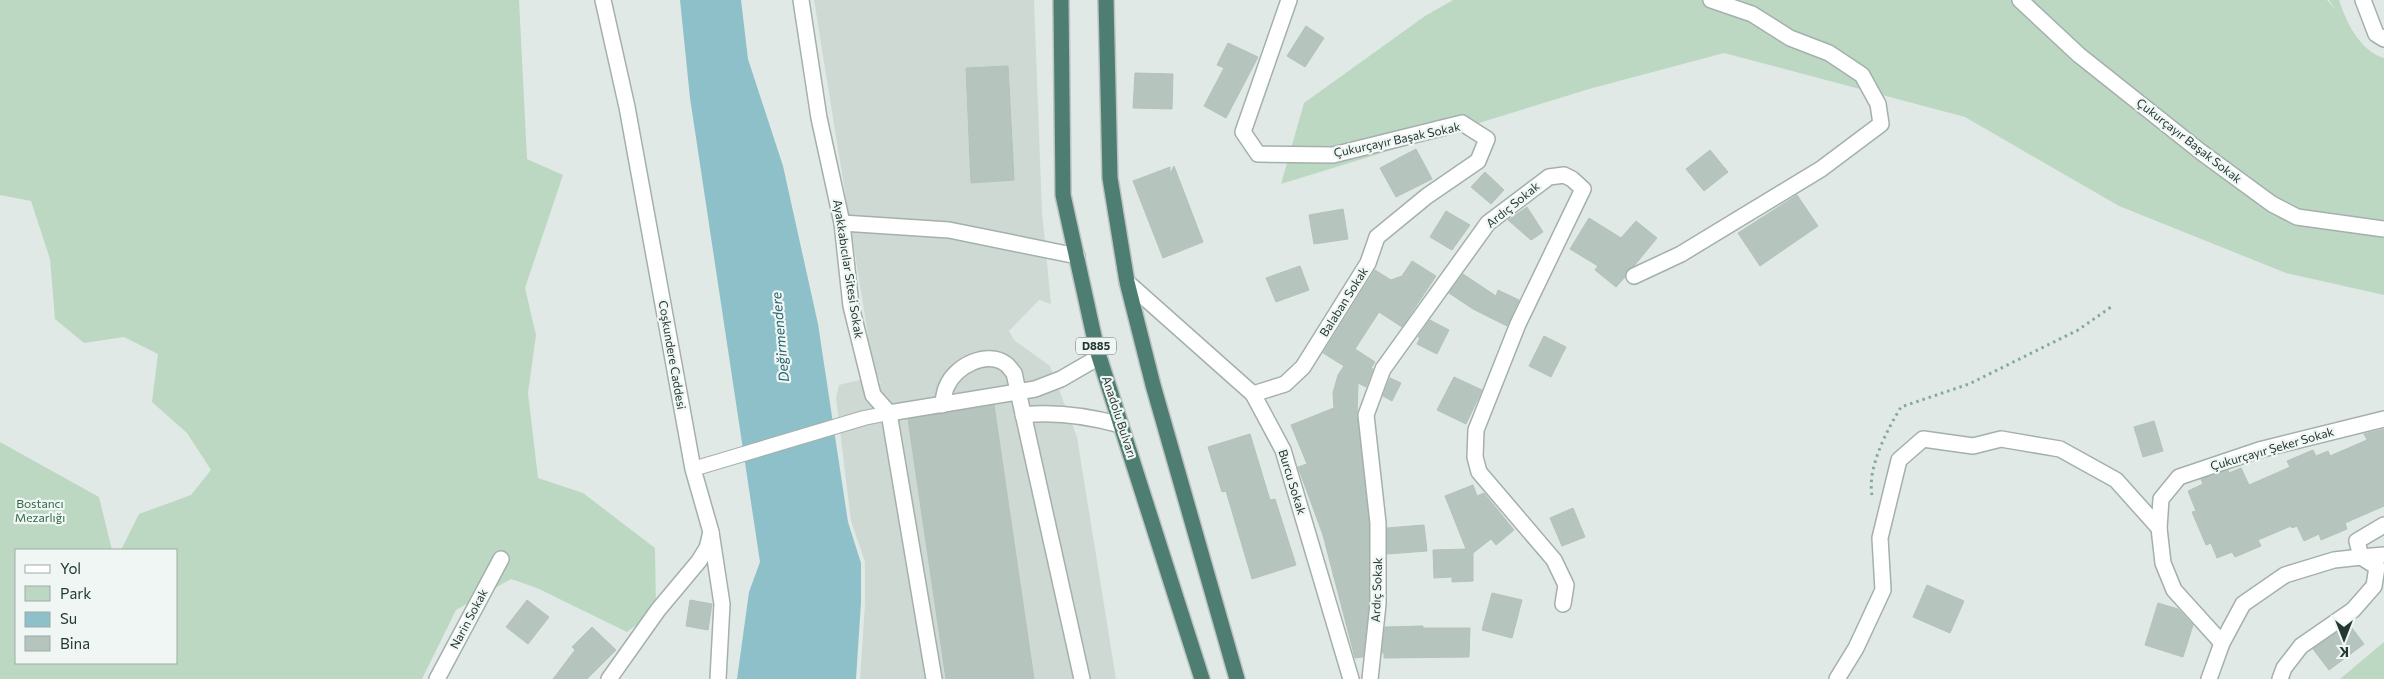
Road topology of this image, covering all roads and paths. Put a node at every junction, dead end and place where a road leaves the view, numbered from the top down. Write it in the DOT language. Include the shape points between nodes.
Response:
graph roads {
  1 [pos="603,0"];
  2 [pos="801,0"];
  3 [pos="1061,0"];
  4 [pos="1106,0"];
  5 [pos="1289,0"];
  6 [pos="1711,0"];
  7 [pos="2020,0"];
  8 [pos="2363,0"];
  9 [pos="2384,39"];
  10 [pos="1487,139"];
  11 [pos="842,223"];
  12 [pos="2384,229"];
  13 [pos="1077,256"];
  14 [pos="1634,276"];
  15 [pos="1127,282"];
  16 [pos="2114,305"];
  17 [pos="1099,357"];
  18 [pos="1018,392"];
  19 [pos="1253,394"];
  20 [pos="942,405"];
  21 [pos="889,413"];
  22 [pos="1023,415"];
  23 [pos="2384,419"];
  24 [pos="1121,425"];
  25 [pos="700,467"];
  26 [pos="1874,503"];
  27 [pos="2384,525"];
  28 [pos="2159,528"];
  29 [pos="711,532"];
  30 [pos="2384,555"];
  31 [pos="2362,558"];
  32 [pos="501,559"];
  33 [pos="1563,604"];
  34 [pos="2222,643"];
  35 [pos="437,679"];
  36 [pos="609,679"];
  37 [pos="718,679"];
  38 [pos="934,679"];
  39 [pos="1082,679"];
  40 [pos="1202,679"];
  41 [pos="1237,679"];
  42 [pos="1351,679"];
  43 [pos="1370,679"];
  44 [pos="1837,679"];
  45 [pos="2209,679"];
  46 [pos="2280,679"];
  1 -- 25 [label="street, Coşkundere Caddesi"];
  2 -- 11 [label="street, Ayakkabıcılar Sitesi Sokak" via="819,118"];
  3 -- 13 [label="highway, Anadolu Bulvarı / D885" via="1063,195"];
  4 -- 15 [label="highway" via="1110,178"];
  5 -- 10 [label="street, Çukurçayır Başak Sokak" via="1243,132 1258,154 1333,155 1462,123"];
  6 -- 14 [label="street" via="1752,14 1790,38 1829,52 1862,75 1878,104 1881,124 1821,170 1681,254"];
  7 -- 12 [label="street, Çukurçayır Başak Sokak" via="2079,55 2272,204 2297,217"];
  8 -- 9 [label="street" via="2376,34"];
  10 -- 19 [label="street, Balaban Sokak" via="1478,161 1427,196 1377,237 1368,263 1303,367 1285,384"];
  11 -- 13 [label="street" via="949,230"];
  11 -- 21 [label="street, Ayakkabıcılar Sitesi Sokak" via="851,306 864,364 873,396"];
  13 -- 17 [label="highway, Anadolu Bulvarı / D885"];
  15 -- 19 [label="street, Burcu Sokak"];
  15 -- 41 [label="highway"];
  16 -- 26 [label="path" via="2078,330 1969,384 1901,407 1884,437 1871,486"];
  17 -- 18 [label="street" via="1060,379 1034,390"];
  17 -- 24 [label="highway, Anadolu Bulvarı / D885"];
  18 -- 20 [label="street"];
  18 -- 20 [label="street" via="1014,373 1005,363 988,360 969,362 947,385"];
  18 -- 22 [label="street"];
  19 -- 42 [label="street, Burcu Sokak" via="1283,450"];
  20 -- 21 [label="street"];
  21 -- 25 [label="street"];
  21 -- 38 [label="street"];
  22 -- 24 [label="street" via="1067,414"];
  22 -- 39 [label="street"];
  23 -- 28 [label="street, Çukurçayır Şeker Sokak" via="2259,450 2179,477 2161,499"];
  24 -- 40 [label="highway, Anadolu Bulvarı / D885"];
  25 -- 29 [label="street, Coşkundere Caddesi"];
  27 -- 31 [label="street" via="2357,541"];
  28 -- 34 [label="street, Çukurçayır Şeker Sokak" via="2163,564 2174,590"];
  28 -- 44 [label="street" via="2116,480 2060,449 2001,439 1973,446 1923,439 1899,460 1880,538 1883,590 1856,648"];
  29 -- 36 [label="street" via="699,561 658,610"];
  29 -- 37 [label="street, Coşkundere Caddesi" via="722,604"];
  30 -- 31 [label="street"];
  31 -- 34 [label="street" via="2334,560 2284,575 2243,604"];
  31 -- 46 [label="street" via="2377,567 2374,586 2353,610 2302,646 2284,668"];
  32 -- 35 [label="street, Narin Sokak"];
  33 -- 43 [label="street, Ardıç Sokak" via="1566,585 1554,560 1479,472 1475,457 1476,430 1518,324 1584,189 1564,176 1549,177 1539,183 1488,223 1383,369 1366,415 1378,523 1378,604"];
  34 -- 45 [label="street"];
}
